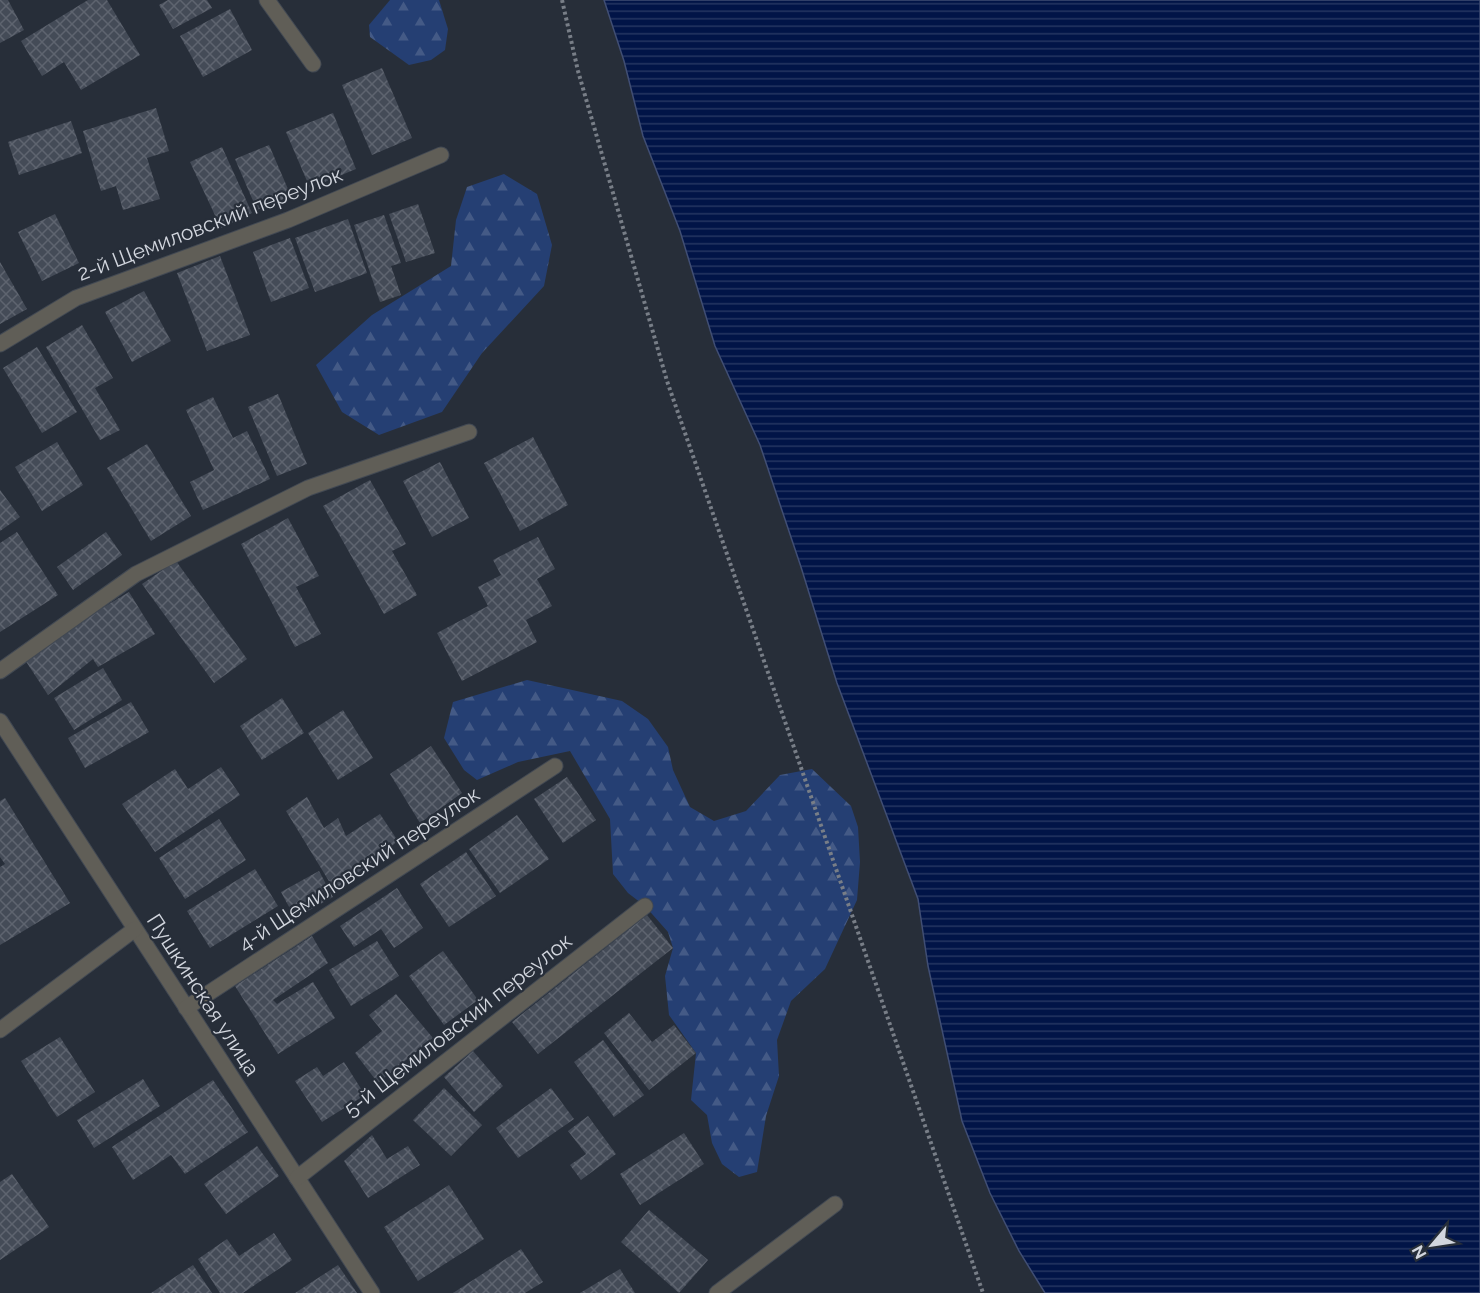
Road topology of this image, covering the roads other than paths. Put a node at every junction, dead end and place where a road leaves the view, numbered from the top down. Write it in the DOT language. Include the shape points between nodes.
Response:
graph roads {
  1 [pos="267,0"];
  2 [pos="313,64"];
  3 [pos="441,155"];
  4 [pos="0,344"];
  5 [pos="469,432"];
  6 [pos="0,671"];
  7 [pos="0,720"];
  8 [pos="555,766"];
  9 [pos="645,906"];
  10 [pos="135,929"];
  11 [pos="186,1008"];
  12 [pos="0,1030"];
  13 [pos="297,1178"];
  14 [pos="835,1204"];
  15 [pos="372,1293"];
  16 [pos="717,1293"];
  1 -- 2 [label="street"];
  3 -- 4 [label="street, 2-й Щемиловский переулок" via="288,220 76,298"];
  5 -- 6 [label="street" via="308,488 136,574"];
  7 -- 10 [label="street, Пушкинская улица"];
  8 -- 11 [label="street, 4-й Щемиловский переулок"];
  9 -- 13 [label="street, 5-й Щемиловский переулок"];
  10 -- 11 [label="street, Пушкинская улица"];
  10 -- 12 [label="street"];
  11 -- 13 [label="street, Пушкинская улица"];
  13 -- 15 [label="street, Пушкинская улица"];
  14 -- 16 [label="street"];
}
